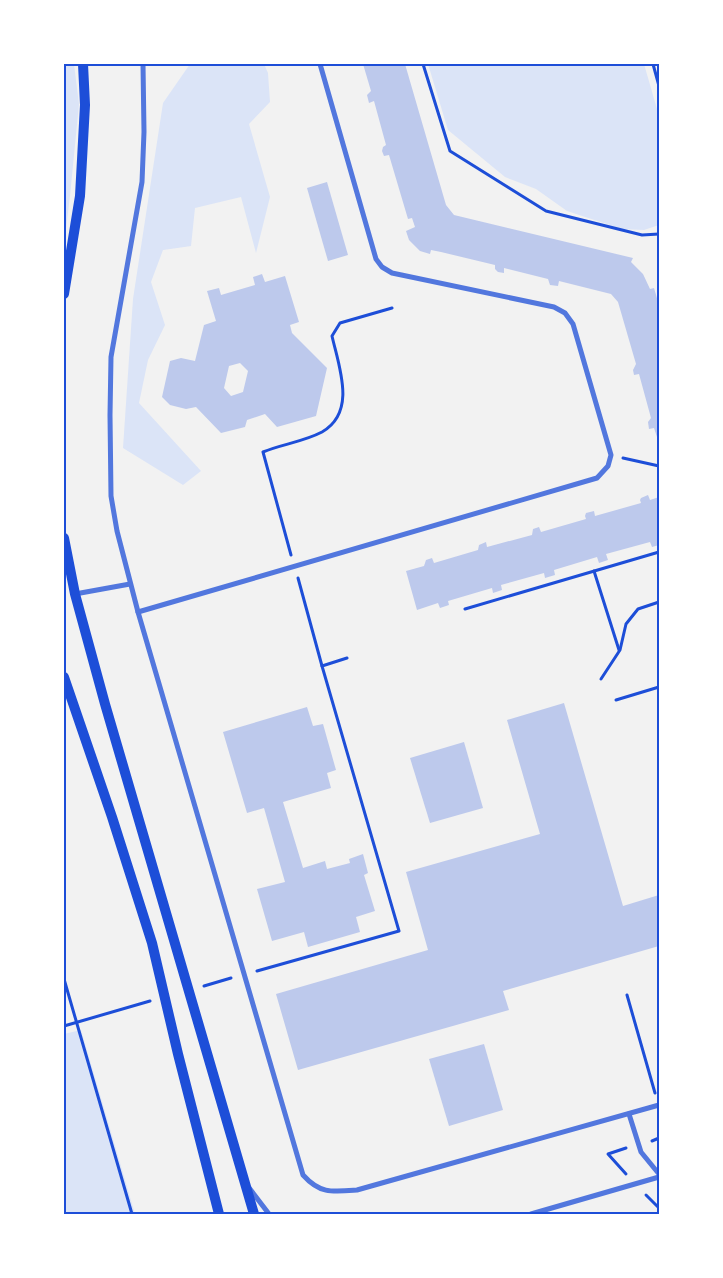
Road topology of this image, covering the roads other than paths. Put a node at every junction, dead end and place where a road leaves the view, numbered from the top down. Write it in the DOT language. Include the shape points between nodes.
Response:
graph roads {
  1 [pos="83,64"];
  2 [pos="143,64"];
  3 [pos="320,64"];
  4 [pos="64,294"];
  5 [pos="64,538"];
  6 [pos="130,584"];
  7 [pos="75,594"];
  8 [pos="138,612"];
  9 [pos="64,677"];
  10 [pos="659,1105"];
  11 [pos="629,1114"];
  12 [pos="659,1175"];
  13 [pos="245,1182"];
  14 [pos="219,1214"];
  15 [pos="254,1214"];
  16 [pos="269,1214"];
  17 [pos="532,1214"];
  1 -- 4 [label="main road" via="86,105 80,196"];
  2 -- 6 [label="street" via="142,182 111,357 112,496"];
  3 -- 8 [label="street" via="376,259 392,273 565,313 573,324 611,455 608,466 597,478"];
  5 -- 7 [label="main road"];
  6 -- 7 [label="street"];
  6 -- 8 [label="street"];
  7 -- 13 [label="main road"];
  8 -- 11 [label="street" via="303,1175 313,1186 335,1192 356,1190"];
  9 -- 14 [label="main road" via="152,943"];
  10 -- 11 [label="street"];
  11 -- 12 [label="street" via="641,1152"];
  12 -- 17 [label="street"];
  13 -- 15 [label="main road"];
  13 -- 16 [label="street"];
}
